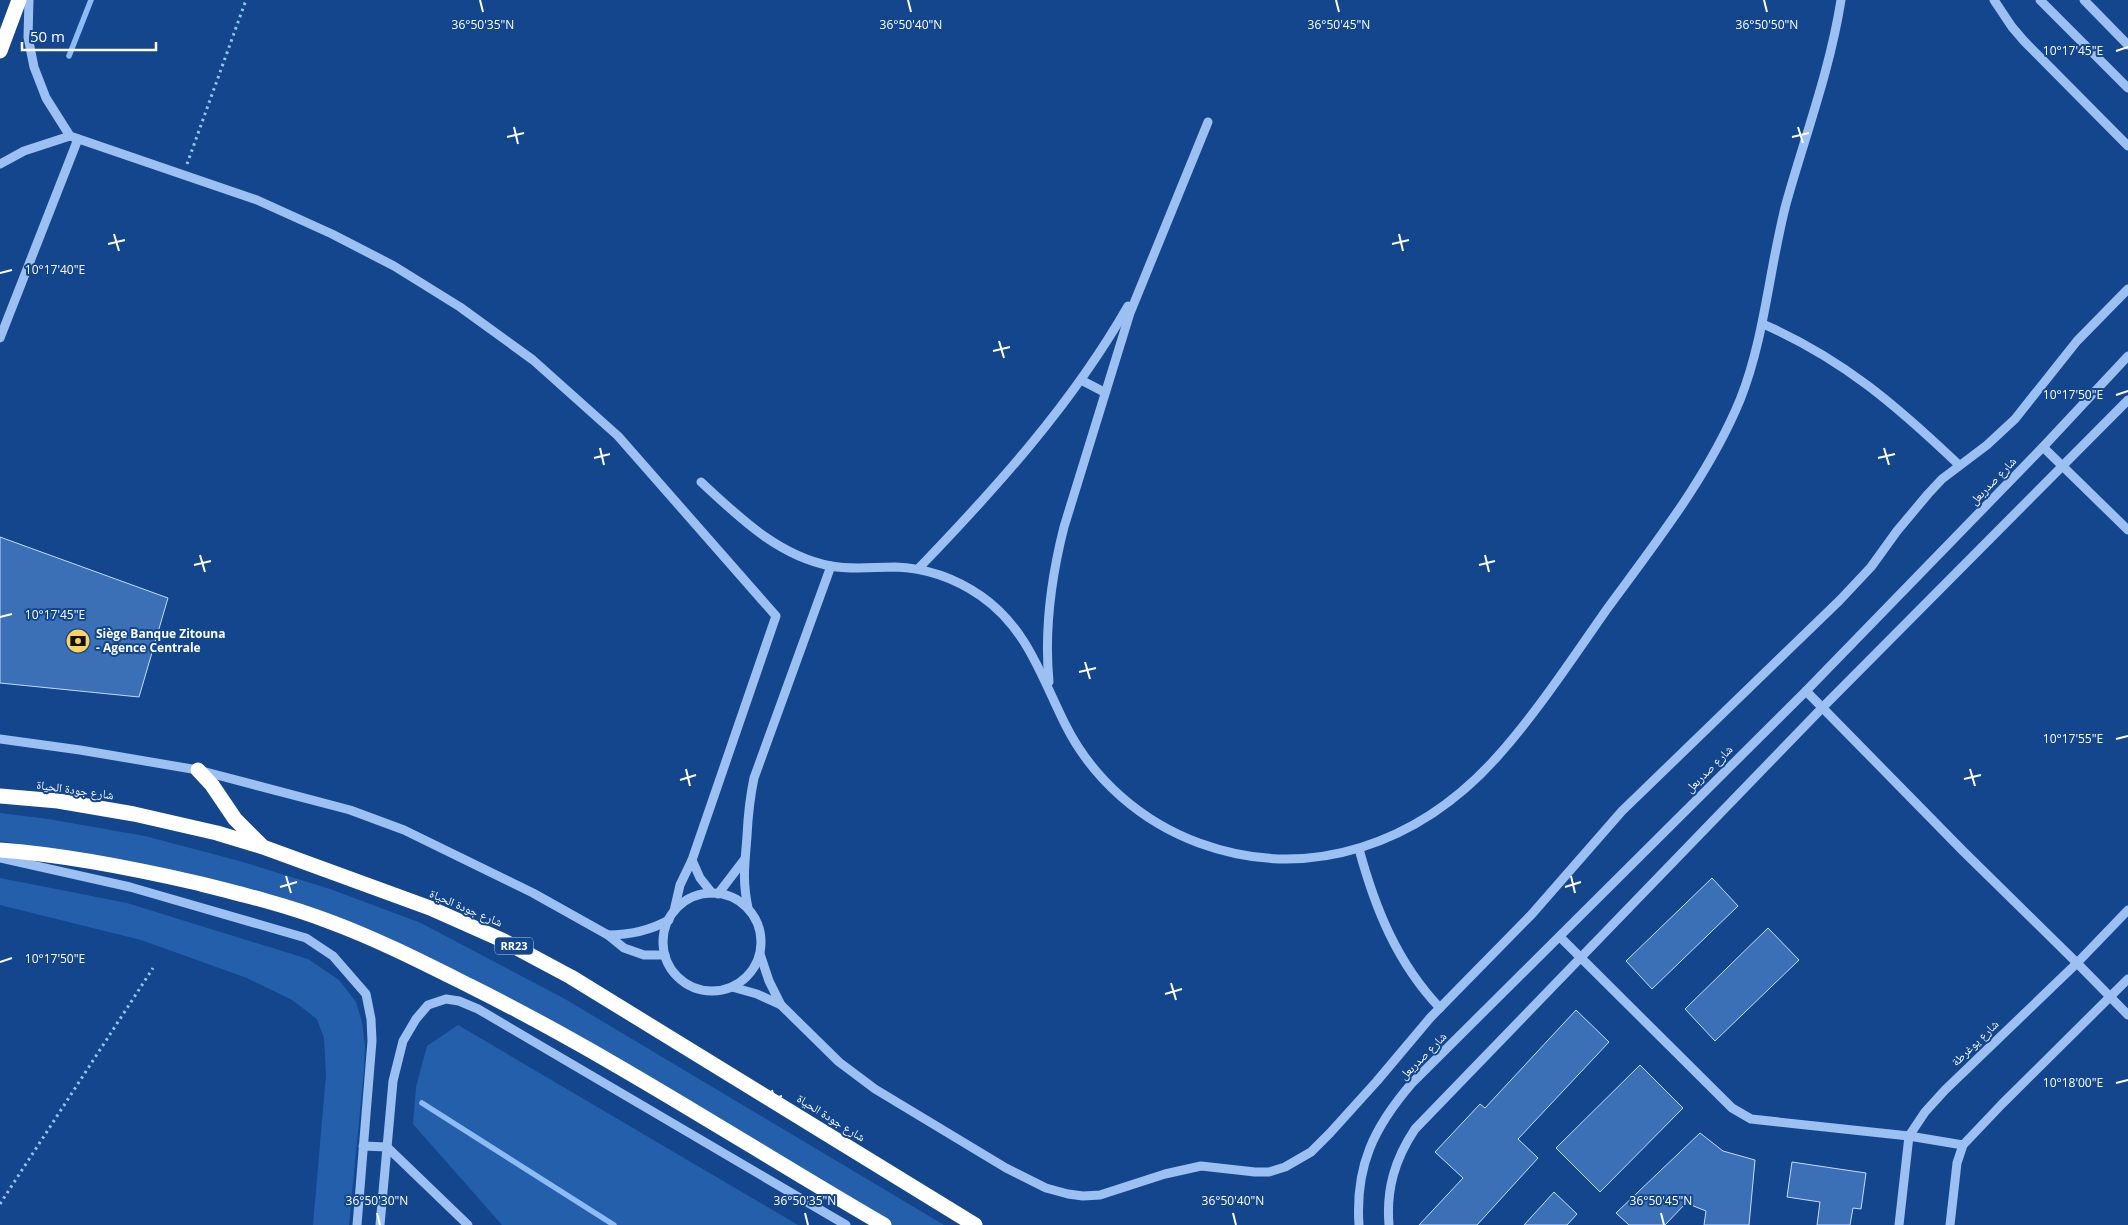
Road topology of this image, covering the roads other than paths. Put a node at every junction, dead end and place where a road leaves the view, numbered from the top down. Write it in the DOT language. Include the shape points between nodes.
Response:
graph roads {
  1 [pos="19,0"];
  2 [pos="29,0"];
  3 [pos="1841,0"];
  4 [pos="1994,0"];
  5 [pos="2040,0"];
  6 [pos="2084,0"];
  7 [pos="2128,45"];
  8 [pos="0,51"];
  9 [pos="2128,88"];
  10 [pos="1208,122"];
  11 [pos="74,138"];
  12 [pos="2128,146"];
  13 [pos="0,164"];
  14 [pos="1140,284"];
  15 [pos="2128,289"];
  16 [pos="1763,324"];
  17 [pos="0,338"];
  18 [pos="2128,356"];
  19 [pos="1081,380"];
  20 [pos="1104,392"];
  21 [pos="2128,400"];
  22 [pos="2043,447"];
  23 [pos="1960,466"];
  24 [pos="2062,467"];
  25 [pos="702,482"];
  26 [pos="2128,530"];
  27 [pos="831,566"];
  28 [pos="918,569"];
  29 [pos="1049,689"];
  30 [pos="1806,691"];
  31 [pos="1822,708"];
  32 [pos="0,739"];
  33 [pos="198,770"];
  34 [pos="0,796"];
  35 [pos="263,847"];
  36 [pos="1359,849"];
  37 [pos="0,850"];
  38 [pos="0,858"];
  39 [pos="692,860"];
  40 [pos="744,860"];
  41 [pos="716,894"];
  42 [pos="748,908"];
  43 [pos="2128,910"];
  44 [pos="674,912"];
  45 [pos="668,920"];
  46 [pos="608,935"];
  47 [pos="1560,938"];
  48 [pos="760,954"];
  49 [pos="665,955"];
  50 [pos="1580,957"];
  51 [pos="2077,962"];
  52 [pos="2128,979"];
  53 [pos="732,987"];
  54 [pos="2109,998"];
  55 [pos="781,1005"];
  56 [pos="1440,1008"];
  57 [pos="2128,1016"];
  58 [pos="1909,1136"];
  59 [pos="1963,1145"];
  60 [pos="364,1146"];
  61 [pos="387,1147"];
  62 [pos="357,1225"];
  63 [pos="380,1225"];
  64 [pos="468,1225"];
  65 [pos="846,1225"];
  66 [pos="884,1225"];
  67 [pos="975,1225"];
  68 [pos="1359,1225"];
  69 [pos="1389,1225"];
  70 [pos="1899,1225"];
  71 [pos="1950,1225"];
  1 -- 8 [label="highway"];
  2 -- 11 [label="street" via="28,37 34,67 46,98"];
  3 -- 16 [label="street" via="1827,67 1785,208"];
  4 -- 12 [label="street" via="2024,41"];
  5 -- 9 [label="street"];
  6 -- 7 [label="street"];
  10 -- 14 [label="street"];
  11 -- 13 [label="street" via="40,144"];
  11 -- 17 [label="street"];
  11 -- 39 [label="street" via="257,200 394,266 460,307 533,360 618,436 776,616"];
  14 -- 19 [label="street"];
  14 -- 20 [label="street"];
  15 -- 23 [label="street" via="2077,341 2015,419"];
  16 -- 23 [label="street" via="1806,344 1844,368 1898,409"];
  16 -- 36 [label="street" via="1741,398 1711,462 1521,728 1471,784 1446,804 1413,826"];
  18 -- 22 [label="street, شارع صدربعل"];
  19 -- 20 [label="street"];
  19 -- 28 [label="street" via="1018,460"];
  20 -- 29 [label="street" via="1056,559 1047,642"];
  21 -- 24 [label="street"];
  22 -- 24 [label="street"];
  22 -- 30 [label="street, شارع صدربعل"];
  23 -- 56 [label="street" via="1928,494 1871,567 1840,600 1622,811 1532,914"];
  24 -- 26 [label="street"];
  24 -- 31 [label="street"];
  25 -- 27 [label="street" via="767,538 800,556"];
  27 -- 28 [label="street"];
  27 -- 40 [label="street" via="754,778"];
  28 -- 29 [label="street" via="964,585 1000,611 1032,652"];
  29 -- 36 [label="street" via="1070,734 1094,769 1131,806 1177,834 1254,857 1303,859"];
  30 -- 31 [label="street"];
  30 -- 47 [label="street, شارع صدربعل"];
  31 -- 50 [label="street"];
  31 -- 51 [label="street"];
  32 -- 33 [label="street"];
  33 -- 35 [label="highway" via="235,819"];
  33 -- 46 [label="street" via="350,810 404,830 533,892"];
  34 -- 35 [label="highway, شارع جودة الحياة / RR23" via="58,801 134,814"];
  35 -- 67 [label="highway, شارع جودة الحياة / RR23" via="421,905 502,940 618,1005"];
  36 -- 56 [label="street" via="1374,900 1394,945 1417,981"];
  37 -- 66 [label="highway" via="41,853 140,870 238,893 328,921 404,953 515,1008"];
  38 -- 60 [label="street" via="130,887 251,921 306,938 333,956 366,994 371,1018"];
  39 -- 41 [label="street" via="700,878"];
  39 -- 44 [label="street" via="680,885"];
  40 -- 41 [label="street"];
  40 -- 42 [label="street"];
  41 -- 42 [label="street" via="734,899"];
  41 -- 44 [label="street" via="690,898"];
  42 -- 48 [label="street" via="757,922"];
  43 -- 51 [label="street, شارع يوغرطة"];
  44 -- 45 [label="street"];
  45 -- 46 [label="street" via="633,934"];
  45 -- 49 [label="street"];
  46 -- 49 [label="street" via="634,952 649,956"];
  47 -- 50 [label="street"];
  47 -- 68 [label="street, شارع صدربعل" via="1390,1108 1363,1165 1357,1200"];
  48 -- 53 [label="street" via="747,977"];
  48 -- 55 [label="street"];
  49 -- 53 [label="street" via="671,968 689,986 714,991"];
  50 -- 58 [label="street" via="1732,1108 1751,1119"];
  50 -- 69 [label="street" via="1414,1129 1392,1174 1387,1204"];
  51 -- 54 [label="street"];
  51 -- 58 [label="street, شارع يوغرطة" via="1945,1090"];
  52 -- 54 [label="street"];
  53 -- 55 [label="street"];
  54 -- 57 [label="street"];
  54 -- 59 [label="street"];
  55 -- 56 [label="street" via="839,1062 875,1089 1026,1179 1083,1196 1119,1190 1200,1166 1269,1172 1299,1160 1330,1133"];
  58 -- 59 [label="street"];
  58 -- 70 [label="street, شارع يوغرطة"];
  59 -- 71 [label="street" via="1957,1163"];
  60 -- 61 [label="street"];
  60 -- 62 [label="street"];
  61 -- 63 [label="street"];
  61 -- 64 [label="street"];
  61 -- 65 [label="street" via="393,1082 403,1041 428,1005 446,999 459,1001 478,1009"];
}
